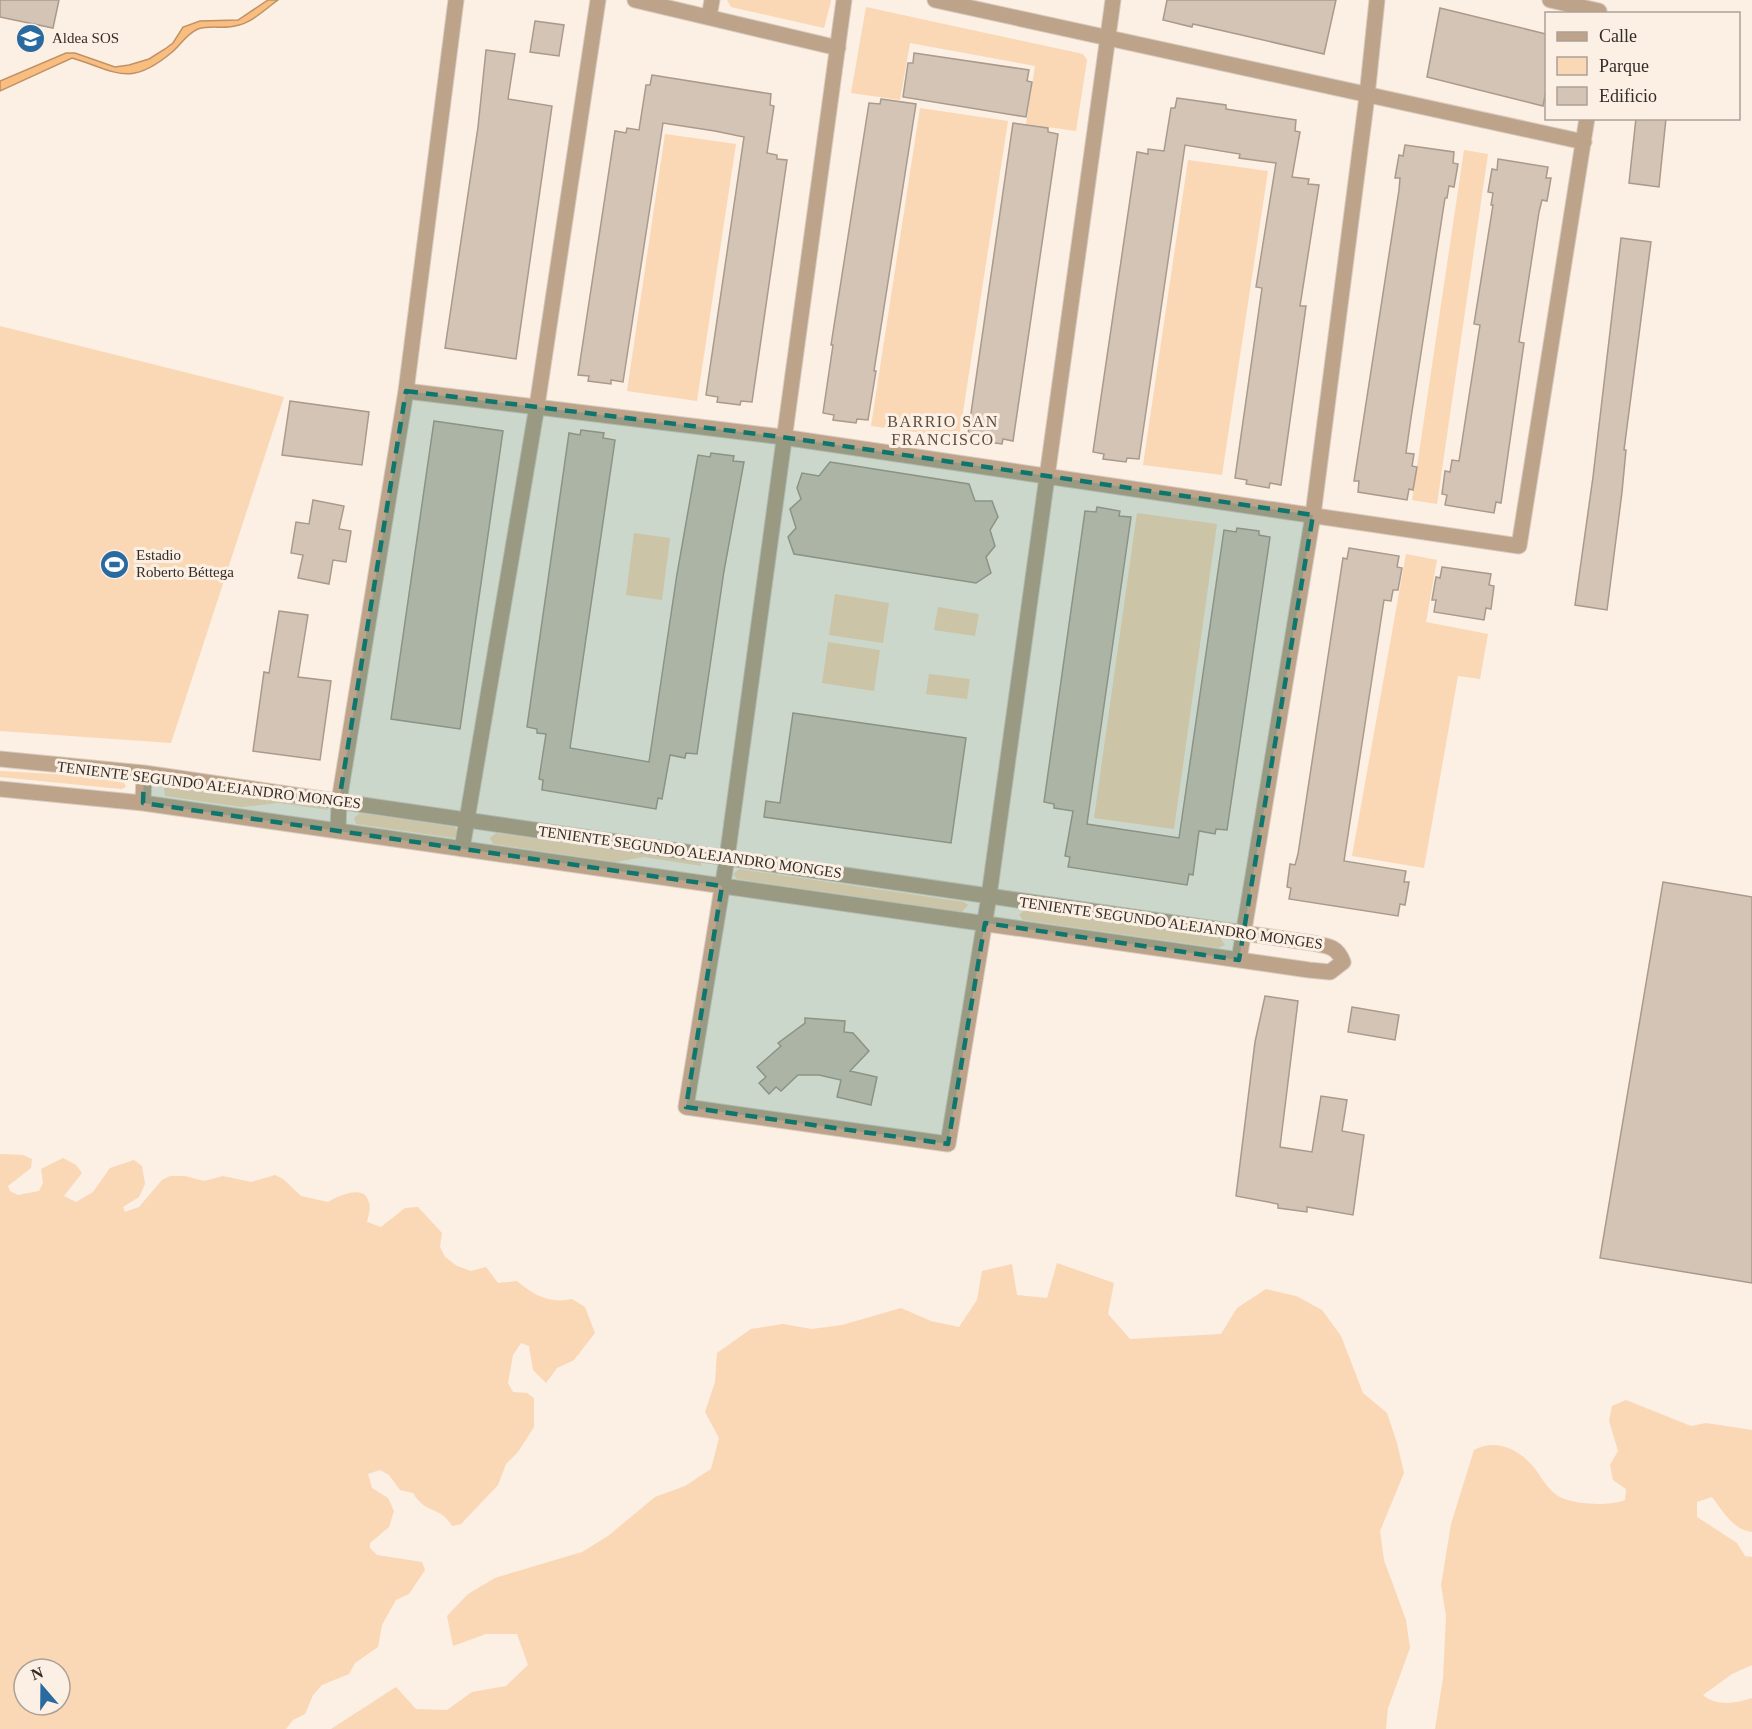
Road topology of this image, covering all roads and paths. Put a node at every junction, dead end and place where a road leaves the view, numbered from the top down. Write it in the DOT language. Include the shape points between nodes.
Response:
graph roads {
  1 [pos="456,0"];
  2 [pos="598,0"];
  3 [pos="635,0"];
  4 [pos="712,0"];
  5 [pos="844,0"];
  6 [pos="935,0"];
  7 [pos="1113,0"];
  8 [pos="1377,0"];
  9 [pos="1550,0"];
  10 [pos="1600,8"];
  11 [pos="709,17"];
  12 [pos="1107,36"];
  13 [pos="838,48"];
  14 [pos="1367,96"];
  15 [pos="1587,120"];
  16 [pos="1584,142"];
  17 [pos="406,391"];
  18 [pos="537,406"];
  19 [pos="783,437"];
  20 [pos="1048,476"];
  21 [pos="1312,515"];
  22 [pos="0,759"];
  23 [pos="144,773"];
  24 [pos="0,789"];
  25 [pos="339,801"];
  26 [pos="143,803"];
  27 [pos="467,820"];
  28 [pos="338,831"];
  29 [pos="462,849"];
  30 [pos="727,858"];
  31 [pos="722,886"];
  32 [pos="989,896"];
  33 [pos="985,923"];
  34 [pos="1243,933"];
  35 [pos="1239,960"];
  1 -- 17 [label="street"];
  2 -- 18 [label="street"];
  3 -- 11 [label="street"];
  4 -- 11 [label="street"];
  5 -- 13 [label="street"];
  6 -- 12 [label="street" via="1078,33"];
  7 -- 12 [label="street"];
  8 -- 14 [label="street"];
  9 -- 10 [label="street"];
  11 -- 13 [label="street"];
  12 -- 14 [label="street"];
  12 -- 20 [label="street"];
  13 -- 19 [label="street"];
  14 -- 16 [label="street"];
  14 -- 21 [label="street"];
  15 -- 16 [label="street"];
  16 -- 21 [label="street" via="1519,546"];
  17 -- 18 [label="street"];
  17 -- 25 [label="street"];
  18 -- 19 [label="street"];
  18 -- 27 [label="street"];
  19 -- 20 [label="street"];
  19 -- 30 [label="street"];
  20 -- 21 [label="street"];
  20 -- 32 [label="street"];
  21 -- 34 [label="street"];
  22 -- 23 [label="street, TENIENTE SEGUNDO ALEJANDRO MONGES"];
  23 -- 25 [label="street, TENIENTE SEGUNDO ALEJANDRO MONGES"];
  23 -- 26 [label="street"];
  24 -- 26 [label="street, TENIENTE SEGUNDO ALEJANDRO MONGES"];
  25 -- 27 [label="street, TENIENTE SEGUNDO ALEJANDRO MONGES"];
  25 -- 28 [label="street"];
  26 -- 28 [label="street, TENIENTE SEGUNDO ALEJANDRO MONGES"];
  27 -- 29 [label="street"];
  27 -- 30 [label="street, TENIENTE SEGUNDO ALEJANDRO MONGES"];
  28 -- 29 [label="street, TENIENTE SEGUNDO ALEJANDRO MONGES"];
  29 -- 31 [label="street, TENIENTE SEGUNDO ALEJANDRO MONGES"];
  30 -- 31 [label="street"];
  30 -- 32 [label="street, TENIENTE SEGUNDO ALEJANDRO MONGES"];
  31 -- 33 [label="street, TENIENTE SEGUNDO ALEJANDRO MONGES"];
  31 -- 33 [label="street" via="686,1107 948,1144"];
  32 -- 33 [label="street"];
  32 -- 34 [label="street, TENIENTE SEGUNDO ALEJANDRO MONGES"];
  33 -- 35 [label="street, TENIENTE SEGUNDO ALEJANDRO MONGES"];
  34 -- 35 [label="street"];
  34 -- 35 [label="street, TENIENTE SEGUNDO ALEJANDRO MONGES" via="1332,946 1340,952 1343,962 1330,972"];
}
